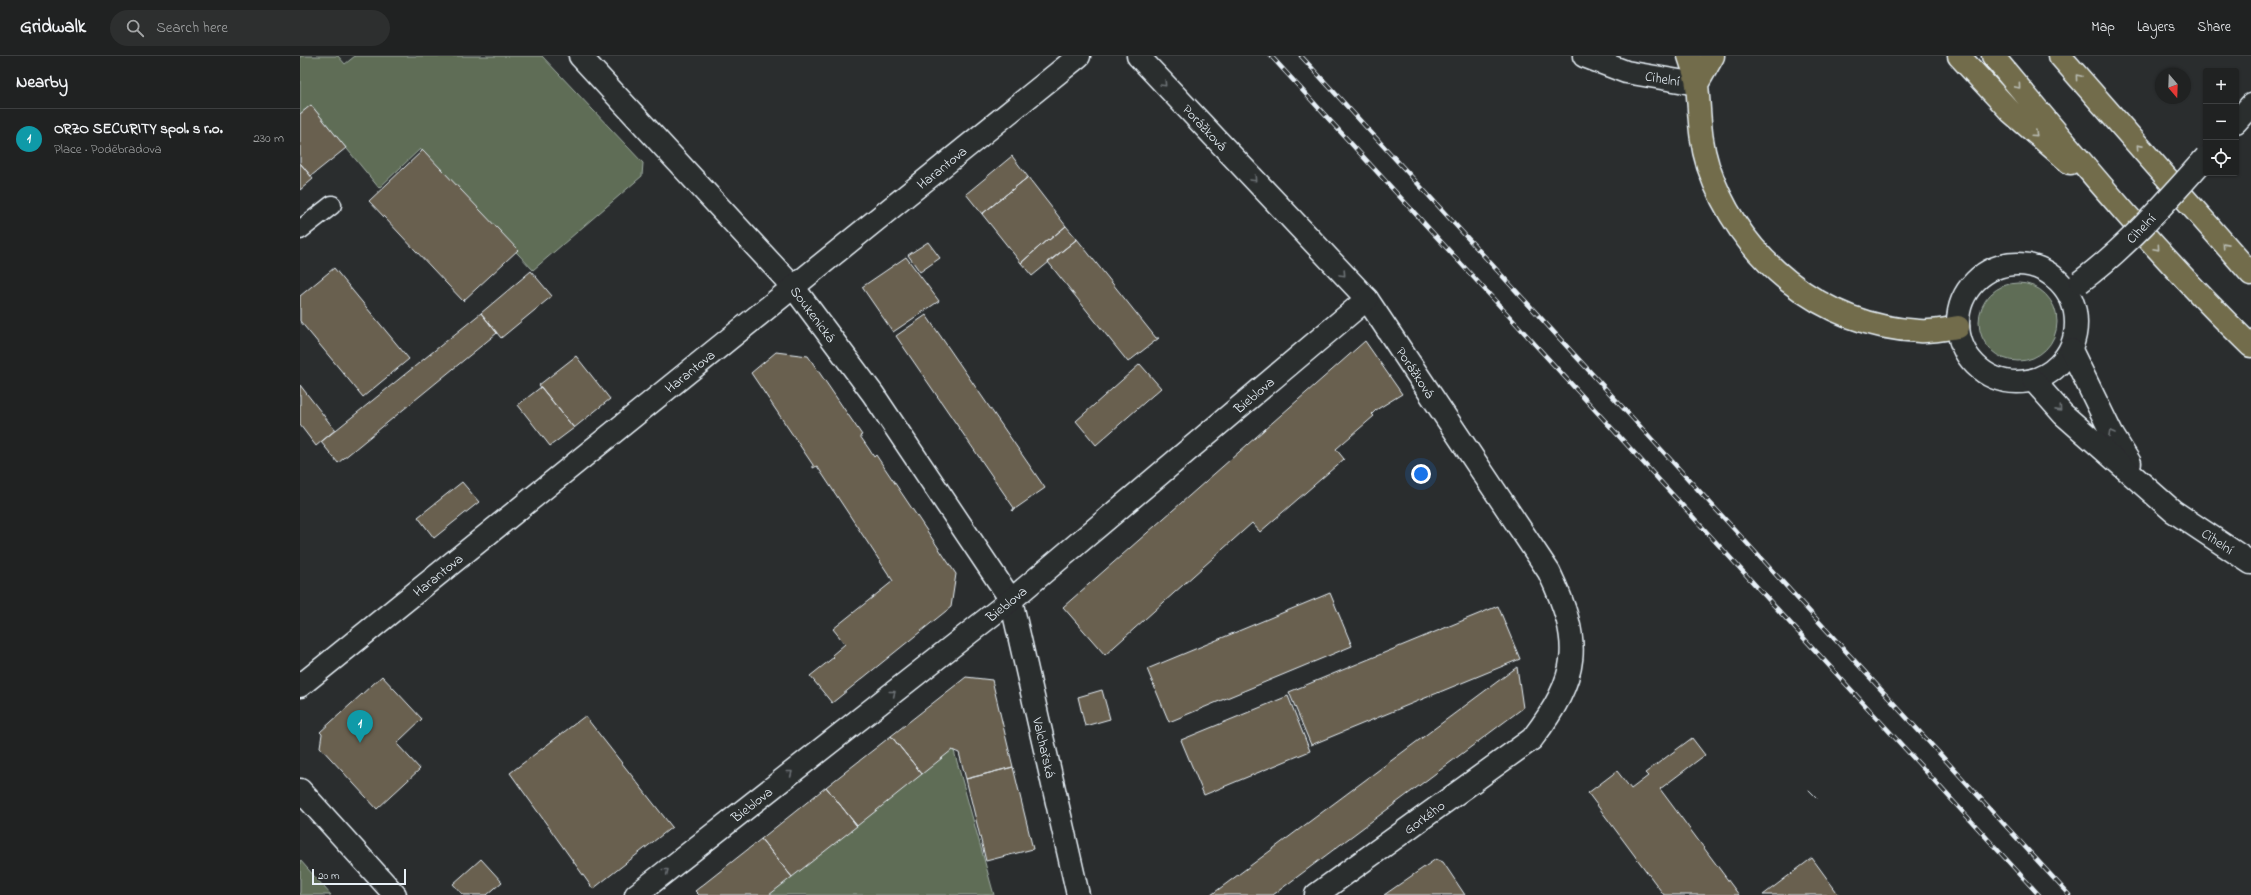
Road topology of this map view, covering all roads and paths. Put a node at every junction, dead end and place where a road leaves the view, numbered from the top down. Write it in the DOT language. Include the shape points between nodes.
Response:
graph roads {
  1 [pos="580,56"];
  2 [pos="1079,56"];
  3 [pos="1138,56"];
  4 [pos="1584,56"];
  5 [pos="1690,56"];
  6 [pos="1713,56"];
  7 [pos="1959,56"];
  8 [pos="1993,56"];
  9 [pos="2060,56"];
  10 [pos="1697,84"];
  11 [pos="2203,160"];
  12 [pos="2109,194"];
  13 [pos="332,205"];
  14 [pos="300,230"];
  15 [pos="2251,274"];
  16 [pos="2074,285"];
  17 [pos="794,288"];
  18 [pos="1367,299"];
  19 [pos="1958,327"];
  20 [pos="2251,346"];
  21 [pos="2071,350"];
  22 [pos="2033,380"];
  23 [pos="2147,489"];
  24 [pos="2251,563"];
  25 [pos="1011,600"];
  26 [pos="300,686"];
  27 [pos="1532,739"];
  28 [pos="300,790"];
  29 [pos="395,895"];
  30 [pos="636,895"];
  31 [pos="1078,895"];
  32 [pos="1316,895"];
  1 -- 17 [label="street, Soukenická"];
  2 -- 17 [label="street, Harantova"];
  3 -- 18 [label="street, Porážková, one-way"];
  4 -- 10 [label="street, Cihelní" via="1626,72"];
  5 -- 10 [label="highway"];
  6 -- 10 [label="highway"];
  7 -- 12 [label="highway, one-way" via="2011,112"];
  8 -- 12 [label="highway, one-way"];
  15 -- 9 [label="highway, one-way"];
  10 -- 19 [label="highway" via="1701,137 1708,166 1717,187 1746,238 1780,276 1804,294 1857,320 1920,332"];
  11 -- 16 [label="street, Cihelní, bridge" via="2133,237 2104,264"];
  12 -- 20 [label="highway, one-way" via="2198,294"];
  13 -- 14 [label="lane"];
  16 -- 19 [label="street" via="2040,268 2023,264 1995,268 1975,281 1965,295 1959,311"];
  16 -- 21 [label="street" via="2077,319 2076,335"];
  17 -- 25 [label="street, Soukenická" via="873,394"];
  17 -- 26 [label="street, Harantova"];
  18 -- 25 [label="street, Bieblova"];
  18 -- 27 [label="street, Porážková" via="1549,572 1562,599 1569,622 1572,663 1552,713"];
  19 -- 22 [label="street" via="1962,345 1970,360 1983,372 2016,383"];
  21 -- 22 [label="street" via="2048,374"];
  23 -- 21 [label="street, Cihelní, one-way" via="2112,434"];
  22 -- 23 [label="street, Cihelní, one-way" via="2063,414"];
  23 -- 24 [label="street, Cihelní" via="2202,532"];
  30 -- 25 [label="street, Bieblova, one-way"];
  25 -- 31 [label="street, Valchařská"];
  27 -- 32 [label="street, Gorkého"];
  28 -- 29 [label="street"];
}
